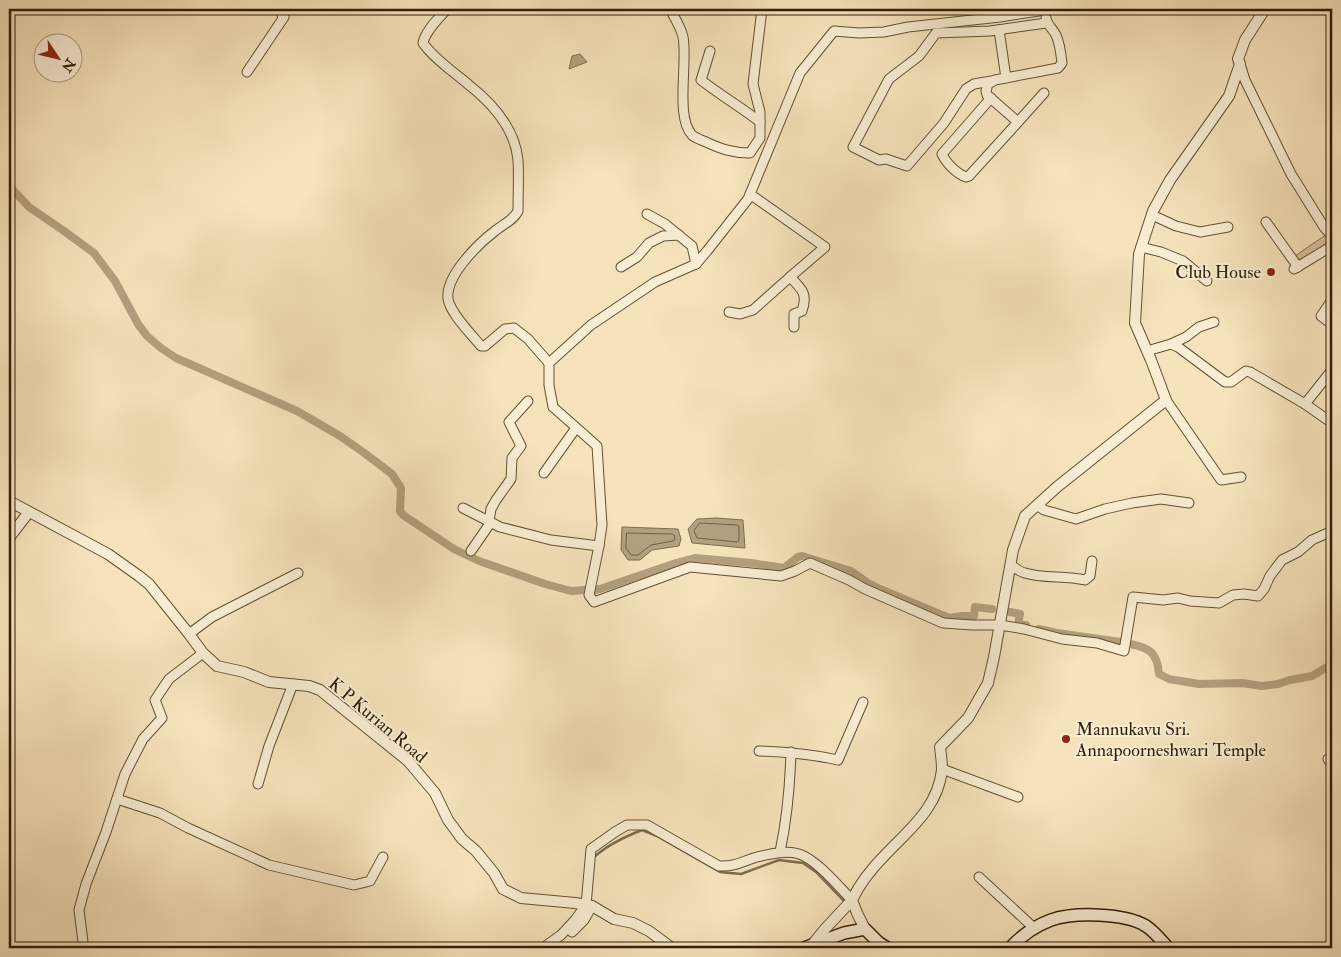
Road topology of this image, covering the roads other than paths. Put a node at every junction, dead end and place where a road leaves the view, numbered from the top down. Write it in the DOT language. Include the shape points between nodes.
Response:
graph roads {
  1 [pos="278,9"];
  2 [pos="447,9"];
  3 [pos="670,9"];
  4 [pos="762,9"];
  5 [pos="1047,9"];
  6 [pos="1265,9"];
  7 [pos="1046,23"];
  8 [pos="999,30"];
  9 [pos="710,51"];
  10 [pos="1240,64"];
  11 [pos="247,72"];
  12 [pos="1006,78"];
  13 [pos="991,81"];
  14 [pos="1044,93"];
  15 [pos="991,98"];
  16 [pos="760,122"];
  17 [pos="1018,122"];
  18 [pos="750,194"];
  19 [pos="647,214"];
  20 [pos="1152,215"];
  21 [pos="1266,222"];
  22 [pos="1228,227"];
  23 [pos="679,235"];
  24 [pos="1332,236"];
  25 [pos="1332,246"];
  26 [pos="1141,247"];
  27 [pos="696,264"];
  28 [pos="621,267"];
  29 [pos="790,277"];
  30 [pos="1207,281"];
  31 [pos="1332,300"];
  32 [pos="729,312"];
  33 [pos="1214,322"];
  34 [pos="1332,324"];
  35 [pos="794,327"];
  36 [pos="1171,344"];
  37 [pos="1147,352"];
  38 [pos="549,363"];
  39 [pos="1332,370"];
  40 [pos="1166,400"];
  41 [pos="528,401"];
  42 [pos="1304,404"];
  43 [pos="1332,423"];
  44 [pos="576,428"];
  45 [pos="544,473"];
  46 [pos="1241,477"];
  47 [pos="9,501"];
  48 [pos="1189,503"];
  49 [pos="1037,505"];
  50 [pos="463,508"];
  51 [pos="29,512"];
  52 [pos="488,521"];
  53 [pos="1332,531"];
  54 [pos="9,538"];
  55 [pos="600,546"];
  56 [pos="471,551"];
  57 [pos="1092,561"];
  58 [pos="1010,565"];
  59 [pos="298,573"];
  60 [pos="1000,622"];
  61 [pos="189,634"];
  62 [pos="203,653"];
  63 [pos="293,684"];
  64 [pos="863,702"];
  65 [pos="759,751"];
  66 [pos="791,752"];
  67 [pos="942,769"];
  68 [pos="258,784"];
  69 [pos="1018,797"];
  70 [pos="117,799"];
  71 [pos="780,852"];
  72 [pos="383,856"];
  73 [pos="979,877"];
  74 [pos="852,900"];
  75 [pos="589,906"];
  76 [pos="1034,928"];
  77 [pos="865,929"];
  78 [pos="808,946"];
  79 [pos="82,948"];
  80 [pos="543,948"];
  81 [pos="551,948"];
  82 [pos="672,948"];
  83 [pos="887,948"];
  84 [pos="1010,948"];
  85 [pos="1168,948"];
  1 -- 11 [label="street" via="284,17"];
  2 -- 38 [label="street" via="422,42 491,104 511,132 518,159 518,211 513,219 467,257 450,284 448,300 458,319 481,346 486,346 507,328 514,328"];
  3 -- 16 [label="street" via="683,36 684,119 692,135 720,149 750,153 760,138"];
  4 -- 16 [label="street" via="753,84"];
  5 -- 7 [label="street"];
  5 -- 18 [label="street" via="884,32 834,31 800,73"];
  6 -- 10 [label="street" via="1244,40 1238,59"];
  7 -- 8 [label="street"];
  7 -- 12 [label="street" via="1056,36 1062,63 1058,68"];
  8 -- 12 [label="street"];
  8 -- 13 [label="street" via="936,32 919,56 889,79 854,147 879,160 907,166 944,123 966,88"];
  9 -- 16 [label="street" via="702,80"];
  10 -- 20 [label="street" via="1229,96 1170,180"];
  10 -- 24 [label="street" via="1291,174"];
  12 -- 13 [label="street"];
  13 -- 15 [label="street" via="986,91"];
  14 -- 17 [label="street"];
  15 -- 17 [label="street"];
  15 -- 17 [label="street" via="942,154 944,160 962,175 969,176"];
  18 -- 27 [label="street"];
  18 -- 29 [label="street" via="825,247"];
  19 -- 23 [label="street"];
  20 -- 22 [label="street" via="1200,232"];
  20 -- 26 [label="street"];
  21 -- 25 [label="street" via="1295,269"];
  23 -- 27 [label="street" via="692,246"];
  23 -- 28 [label="street" via="663,236 649,243 637,257"];
  26 -- 30 [label="street" via="1183,261"];
  26 -- 37 [label="street" via="1135,323"];
  27 -- 38 [label="street" via="655,282 590,325"];
  29 -- 32 [label="street" via="753,310 740,314"];
  29 -- 35 [label="street" via="803,291 806,301 802,311 794,314"];
  31 -- 34 [label="street" via="1321,316"];
  33 -- 36 [label="street"];
  36 -- 37 [label="street"];
  36 -- 42 [label="street" via="1225,382 1250,372"];
  37 -- 40 [label="street"];
  38 -- 44 [label="street" via="554,407"];
  39 -- 42 [label="street"];
  40 -- 46 [label="street" via="1221,480"];
  40 -- 49 [label="street"];
  41 -- 52 [label="street" via="510,422 521,446 512,458 511,480 496,500"];
  42 -- 43 [label="street"];
  44 -- 45 [label="street"];
  44 -- 55 [label="street" via="597,446 602,525"];
  47 -- 51 [label="street, K P Kurian Road"];
  48 -- 49 [label="street" via="1161,499 1132,503 1076,519"];
  49 -- 58 [label="street" via="1025,516"];
  50 -- 52 [label="street"];
  51 -- 54 [label="street"];
  51 -- 61 [label="street, K P Kurian Road" via="108,554 139,576"];
  52 -- 55 [label="street" via="551,540"];
  52 -- 56 [label="street" via="489,526"];
  53 -- 60 [label="street" via="1282,560 1258,596 1233,595 1219,603 1133,597 1124,651 1097,642 1062,639"];
  55 -- 60 [label="street" via="589,595 594,602 690,567 781,576 810,563 943,623 972,625"];
  57 -- 58 [label="street" via="1090,576 1085,580 1024,573"];
  58 -- 60 [label="street"];
  59 -- 61 [label="street" via="212,617"];
  60 -- 67 [label="street" via="988,683 968,718 940,747"];
  61 -- 62 [label="street, K P Kurian Road"];
  62 -- 63 [label="street, K P Kurian Road" via="217,666 269,682"];
  62 -- 70 [label="street" via="169,678 155,700 162,718 143,739 125,774"];
  63 -- 68 [label="street"];
  63 -- 75 [label="street, K P Kurian Road" via="320,690 408,761 435,793 462,839 494,873 503,889 522,898"];
  64 -- 66 [label="street" via="838,760"];
  65 -- 66 [label="street"];
  66 -- 71 [label="street"];
  67 -- 69 [label="street"];
  67 -- 74 [label="street" via="935,797 921,819 884,856"];
  70 -- 72 [label="street" via="160,813 269,865 354,885 370,881"];
  70 -- 79 [label="street" via="79,910"];
  71 -- 74 [label="street" via="798,853 813,861"];
  71 -- 75 [label="street" via="719,866 647,825 627,825 591,849"];
  73 -- 76 [label="street"];
  74 -- 77 [label="street"];
  74 -- 78 [label="street"];
  75 -- 80 [label="street"];
  75 -- 81 [label="street" via="584,920"];
  75 -- 82 [label="street, K P Kurian Road" via="614,919 634,923"];
  76 -- 84 [label="main road"];
  76 -- 85 [label="main road" via="1051,920 1094,914 1130,919 1145,926"];
  77 -- 78 [label="main road"];
  77 -- 83 [label="main road"];
}
